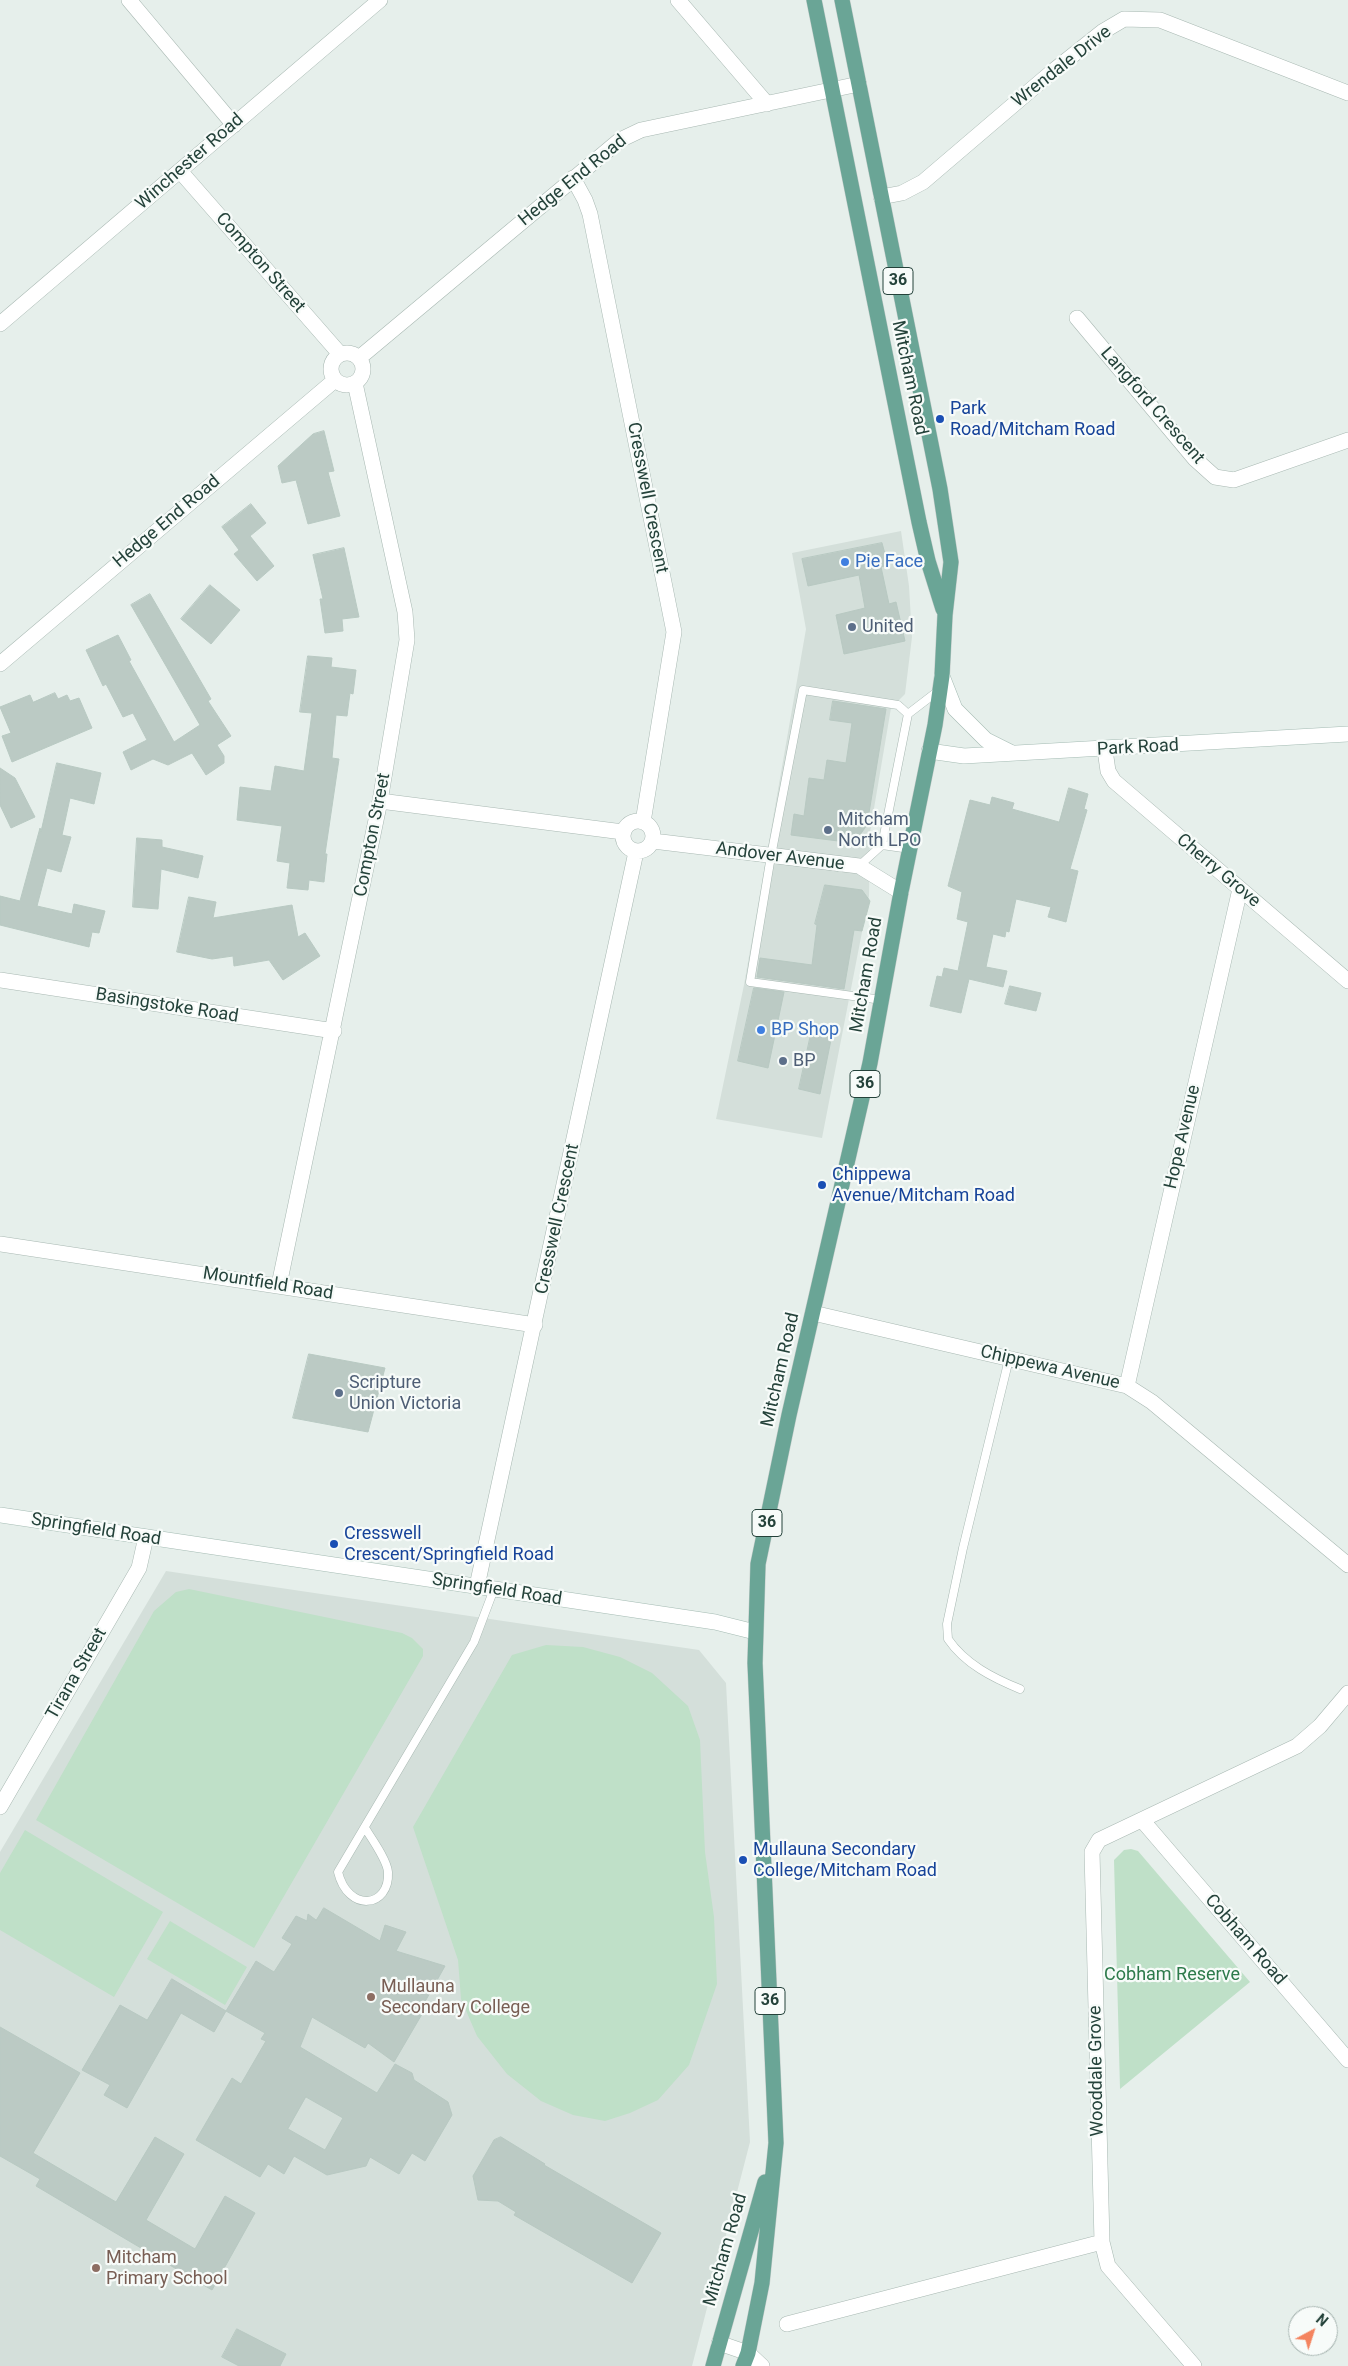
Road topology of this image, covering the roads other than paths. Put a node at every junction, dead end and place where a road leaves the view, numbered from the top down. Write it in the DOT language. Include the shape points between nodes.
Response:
graph roads {
  1 [pos="129,0"];
  2 [pos="380,0"];
  3 [pos="678,0"];
  4 [pos="814,0"];
  5 [pos="842,0"];
  6 [pos="859,84"];
  7 [pos="832,89"];
  8 [pos="1348,93"];
  9 [pos="767,104"];
  10 [pos="234,125"];
  11 [pos="180,171"];
  12 [pos="573,178"];
  13 [pos="881,197"];
  14 [pos="853,201"];
  15 [pos="1077,318"];
  16 [pos="0,324"];
  17 [pos="340,354"];
  18 [pos="360,358"];
  19 [pos="335,380"];
  20 [pos="355,383"];
  21 [pos="1348,440"];
  22 [pos="945,615"];
  23 [pos="0,664"];
  24 [pos="941,683"];
  25 [pos="908,714"];
  26 [pos="1348,734"];
  27 [pos="1105,750"];
  28 [pos="929,751"];
  29 [pos="1014,754"];
  30 [pos="380,801"];
  31 [pos="642,822"];
  32 [pos="623,832"];
  33 [pos="653,841"];
  34 [pos="882,845"];
  35 [pos="910,849"];
  36 [pos="636,852"];
  37 [pos="771,856"];
  38 [pos="859,866"];
  39 [pos="1240,889"];
  40 [pos="901,892"];
  41 [pos="0,980"];
  42 [pos="1348,981"];
  43 [pos="882,1000"];
  44 [pos="334,1031"];
  45 [pos="0,1244"];
  46 [pos="279,1285"];
  47 [pos="813,1313"];
  48 [pos="535,1326"];
  49 [pos="1009,1359"];
  50 [pos="1127,1386"];
  51 [pos="0,1515"];
  52 [pos="146,1537"];
  53 [pos="1348,1565"];
  54 [pos="477,1586"];
  55 [pos="494,1589"];
  56 [pos="755,1632"];
  57 [pos="1020,1689"];
  58 [pos="1348,1693"];
  59 [pos="0,1807"];
  60 [pos="1142,1820"];
  61 [pos="365,1828"];
  62 [pos="1348,2060"];
  63 [pos="776,2143"];
  64 [pos="1102,2242"];
  65 [pos="787,2324"];
  66 [pos="719,2343"];
  67 [pos="745,2359"];
  68 [pos="713,2366"];
  69 [pos="762,2366"];
  70 [pos="1194,2366"];
  1 -- 10 [label="street"];
  2 -- 10 [label="street, Winchester Road"];
  3 -- 9 [label="street"];
  4 -- 7 [label="main road, Mitcham Road / 36"];
  5 -- 6 [label="main road, Mitcham Road / 36"];
  6 -- 7 [label="street, Hedge End Road"];
  6 -- 13 [label="main road, Mitcham Road / 36"];
  7 -- 9 [label="street, Hedge End Road"];
  7 -- 14 [label="main road, Mitcham Road / 36"];
  8 -- 13 [label="street, Wrendale Drive" via="1160,20 1124,19 1102,32 1053,71 923,182 902,193"];
  9 -- 12 [label="street, Hedge End Road" via="640,130 620,140"];
  10 -- 11 [label="street, Winchester Road"];
  11 -- 16 [label="street, Winchester Road"];
  11 -- 17 [label="street, Compton Street"];
  12 -- 18 [label="street, Hedge End Road"];
  12 -- 31 [label="street, Cresswell Crescent" via="590,214 674,632"];
  13 -- 14 [label="main road"];
  13 -- 22 [label="main road, Mitcham Road / 36" via="940,489 951,562"];
  14 -- 22 [label="main road, Mitcham Road / 36" via="919,522"];
  15 -- 21 [label="street, Langford Crescent" via="1195,459 1215,477 1234,480"];
  17 -- 18 [label="street" via="350,353"];
  17 -- 19 [label="street" via="331,366"];
  18 -- 20 [label="street" via="364,372"];
  19 -- 20 [label="street" via="345,385"];
  19 -- 23 [label="street, Hedge End Road"];
  20 -- 30 [label="street, Compton Street" via="405,612 407,640"];
  22 -- 24 [label="main road, Mitcham Road / 36"];
  24 -- 25 [label="lane"];
  24 -- 28 [label="main road, Mitcham Road / 36"];
  24 -- 29 [label="street" via="956,709 986,740"];
  25 -- 34 [label="lane"];
  25 -- 37 [label="lane" via="898,705 803,690"];
  26 -- 27 [label="street, Park Road"];
  27 -- 29 [label="street, Park Road"];
  27 -- 39 [label="street, Cherry Grove" via="1108,771 1114,781"];
  28 -- 29 [label="street, Park Road" via="954,756"];
  28 -- 35 [label="main road, Mitcham Road / 36"];
  30 -- 32 [label="street"];
  30 -- 44 [label="street, Compton Street"];
  31 -- 32 [label="street" via="633,822"];
  31 -- 33 [label="street" via="650,827"];
  32 -- 36 [label="street" via="627,847"];
  33 -- 36 [label="street" via="644,850"];
  33 -- 37 [label="street, Andover Avenue"];
  34 -- 35 [label="lane"];
  34 -- 38 [label="lane"];
  35 -- 40 [label="main road, Mitcham Road / 36"];
  36 -- 48 [label="street, Cresswell Crescent"];
  37 -- 38 [label="street, Andover Avenue"];
  37 -- 43 [label="lane" via="750,982"];
  38 -- 40 [label="street, Andover Avenue"];
  39 -- 42 [label="street, Cherry Grove"];
  39 -- 50 [label="street, Hope Avenue"];
  40 -- 43 [label="main road, Mitcham Road / 36"];
  41 -- 44 [label="street, Basingstoke Road"];
  43 -- 47 [label="main road, Mitcham Road / 36"];
  44 -- 46 [label="street, Compton Street"];
  45 -- 46 [label="street, Mountfield Road"];
  46 -- 48 [label="street, Mountfield Road"];
  47 -- 49 [label="street, Chippewa Avenue"];
  47 -- 56 [label="main road, Mitcham Road / 36" via="758,1564"];
  48 -- 54 [label="street, Cresswell Crescent"];
  49 -- 50 [label="street, Chippewa Avenue"];
  49 -- 57 [label="lane" via="963,1548 948,1639 965,1658 987,1674"];
  50 -- 53 [label="street, Chippewa Avenue" via="1152,1402"];
  51 -- 52 [label="street, Springfield Road"];
  52 -- 54 [label="street, Springfield Road"];
  52 -- 59 [label="street, Tirana Street" via="139,1568"];
  54 -- 55 [label="street, Springfield Road"];
  55 -- 56 [label="street, Springfield Road" via="714,1622"];
  55 -- 61 [label="lane" via="474,1642"];
  56 -- 63 [label="main road, Mitcham Road / 36"];
  58 -- 60 [label="street, Wooddale Grove" via="1320,1726 1297,1746"];
  60 -- 62 [label="street, Cobham Road"];
  60 -- 64 [label="street, Wooddale Grove" via="1098,1840 1092,1852"];
  61 -- 61 [label="lane" via="388,1871 386,1888 378,1897 367,1901 356,1900 346,1892 338,1872"];
  63 -- 66 [label="main road, Mitcham Road / 36"];
  63 -- 67 [label="main road, Mitcham Road / 36" via="762,2284"];
  64 -- 65 [label="street"];
  64 -- 70 [label="street, Wooddale Grove" via="1108,2266"];
  66 -- 67 [label="street"];
  66 -- 68 [label="main road, Mitcham Road / 36"];
  67 -- 69 [label="street"];
}
